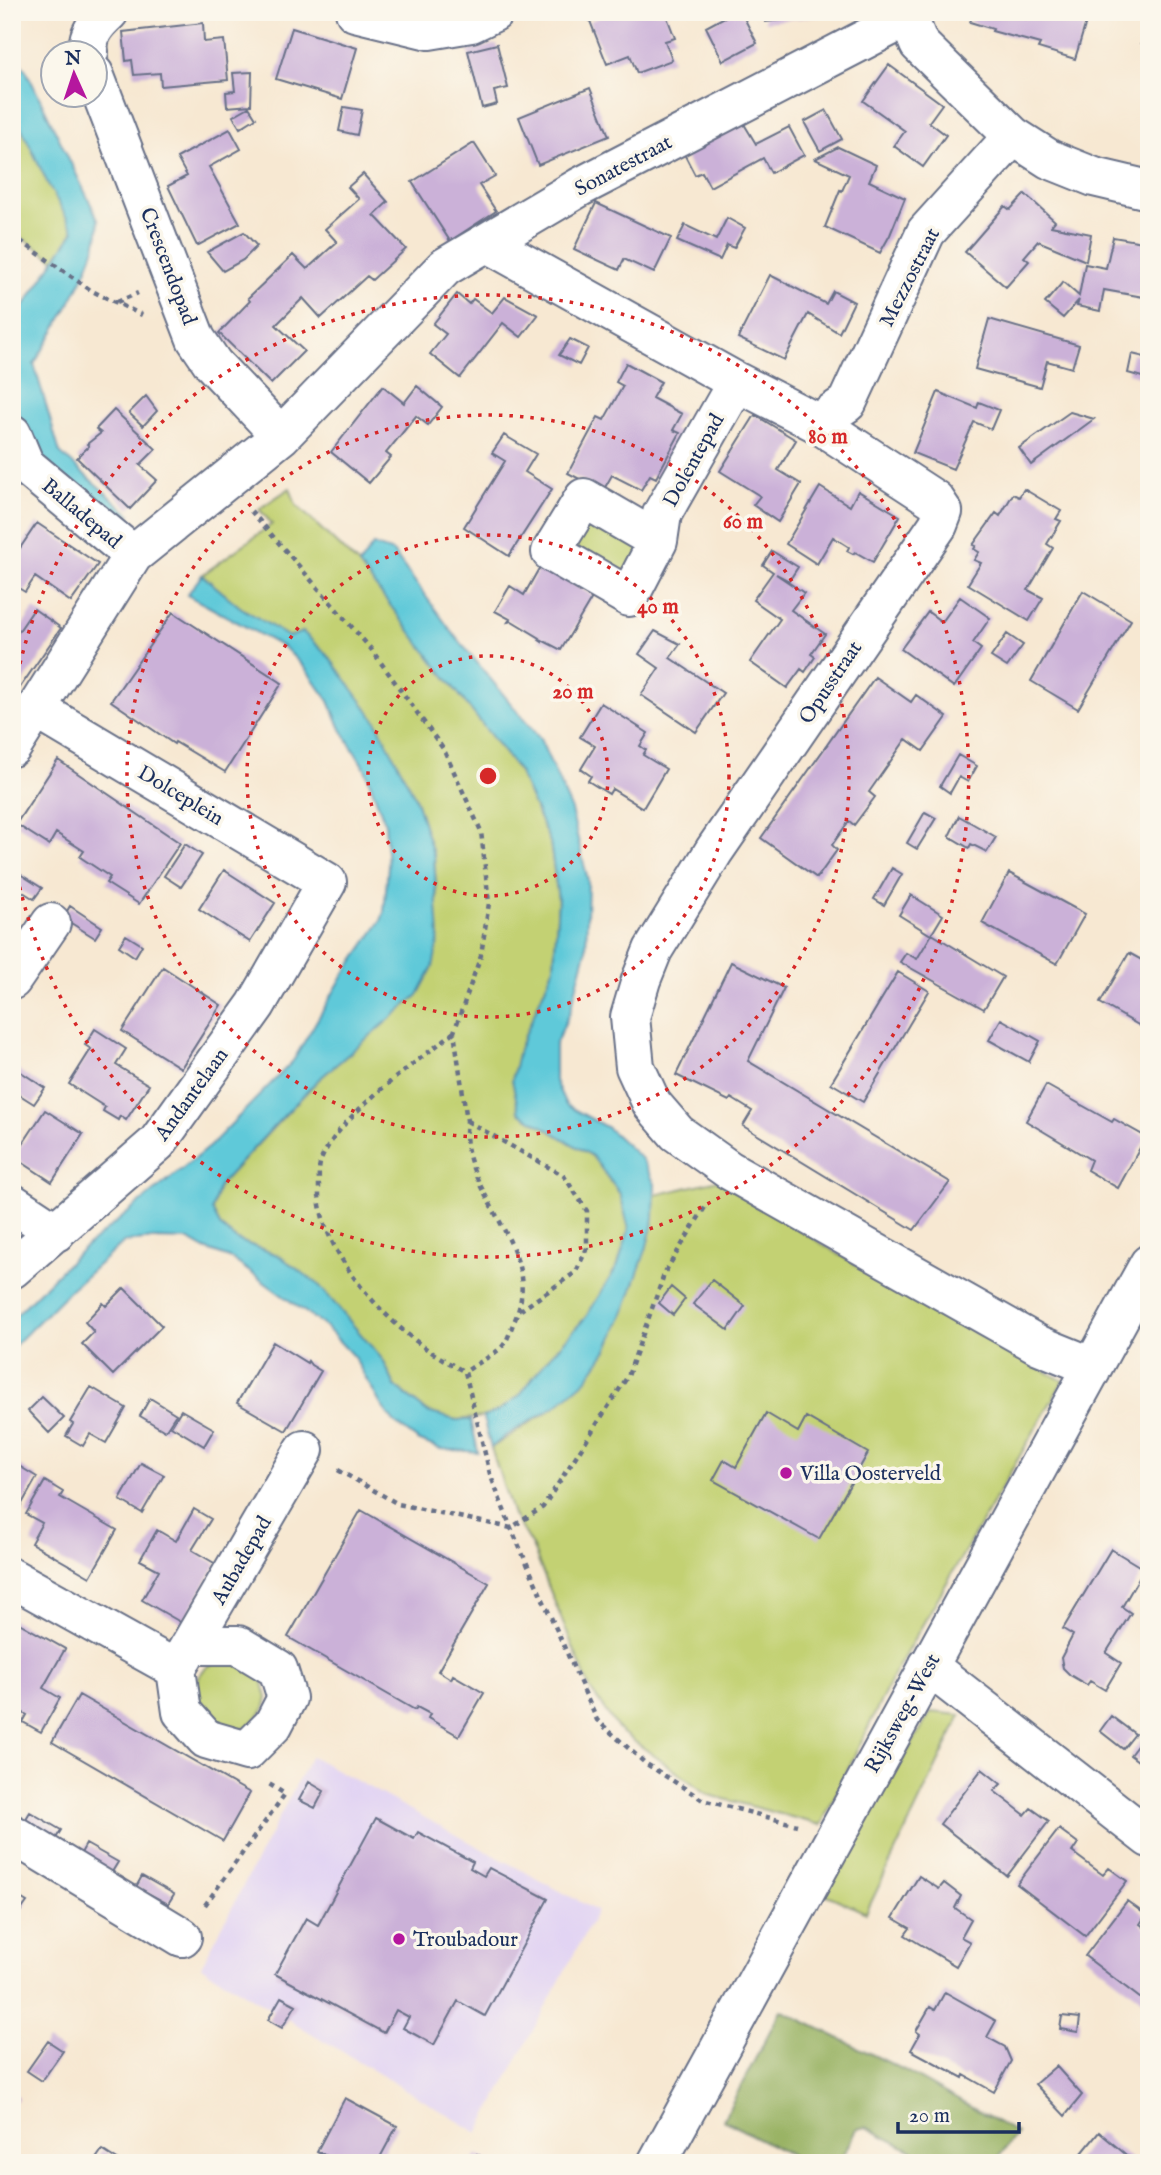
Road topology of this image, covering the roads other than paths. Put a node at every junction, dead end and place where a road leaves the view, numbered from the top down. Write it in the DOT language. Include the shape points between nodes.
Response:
graph roads {
  1 [pos="109,12"];
  2 [pos="355,12"];
  3 [pos="494,12"];
  4 [pos="908,14"];
  5 [pos="91,38"];
  6 [pos="107,108"];
  7 [pos="1013,136"];
  8 [pos="1149,190"];
  9 [pos="487,243"];
  10 [pos="737,382"];
  11 [pos="817,423"];
  12 [pos="12,434"];
  13 [pos="281,436"];
  14 [pos="658,541"];
  15 [pos="133,555"];
  16 [pos="36,709"];
  17 [pos="12,747"];
  18 [pos="327,882"];
  19 [pos="51,923"];
  20 [pos="12,980"];
  21 [pos="12,1203"];
  22 [pos="56,1232"];
  23 [pos="1149,1264"];
  24 [pos="12,1269"];
  25 [pos="1091,1371"];
  26 [pos="304,1450"];
  27 [pos="12,1578"];
  28 [pos="184,1657"];
  29 [pos="928,1666"];
  30 [pos="12,1834"];
  31 [pos="1149,1838"];
  32 [pos="181,1937"];
  33 [pos="657,2163"];
  1 -- 5 [label="street" via="94,26"];
  2 -- 3 [label="street" via="429,30 471,23"];
  4 -- 7 [label="street, Sonatestraat" via="919,44"];
  4 -- 9 [label="street, Sonatestraat" via="580,187"];
  6 -- 13 [label="street, Crescendopad" via="196,339 213,364"];
  7 -- 8 [label="street, Sonatestraat" via="1049,159 1094,177"];
  7 -- 11 [label="street, Mezzostraat" via="926,232 848,403"];
  9 -- 10 [label="street"];
  9 -- 13 [label="street, Sonatestraat" via="445,267"];
  10 -- 11 [label="street"];
  10 -- 14 [label="street, Dolentepad" via="662,514"];
  11 -- 25 [label="street, Opusstraat" via="935,500 943,512 653,950 630,1017 635,1067 652,1104 677,1133 729,1170"];
  12 -- 15 [label="street, Balladepad" via="25,465"];
  13 -- 15 [label="street, Sonatestraat"];
  15 -- 16 [label="street"];
  16 -- 17 [label="street"];
  16 -- 18 [label="street, Dolceplein"];
  18 -- 22 [label="street, Andantelaan" via="256,1005 157,1143"];
  19 -- 20 [label="street"];
  21 -- 22 [label="street"];
  22 -- 24 [label="street, Andantelaan"];
  23 -- 25 [label="street, Rijksweg-West"];
  25 -- 29 [label="street, Rijksweg-West"];
  26 -- 28 [label="street, Aubadepad"];
  27 -- 28 [label="street"];
  28 -- 28 [label="street" via="182,1712 206,1740 247,1751 273,1725 287,1698 278,1669 237,1645"];
  29 -- 31 [label="street"];
  29 -- 33 [label="street, Rijksweg-West"];
  30 -- 32 [label="street"];
}
